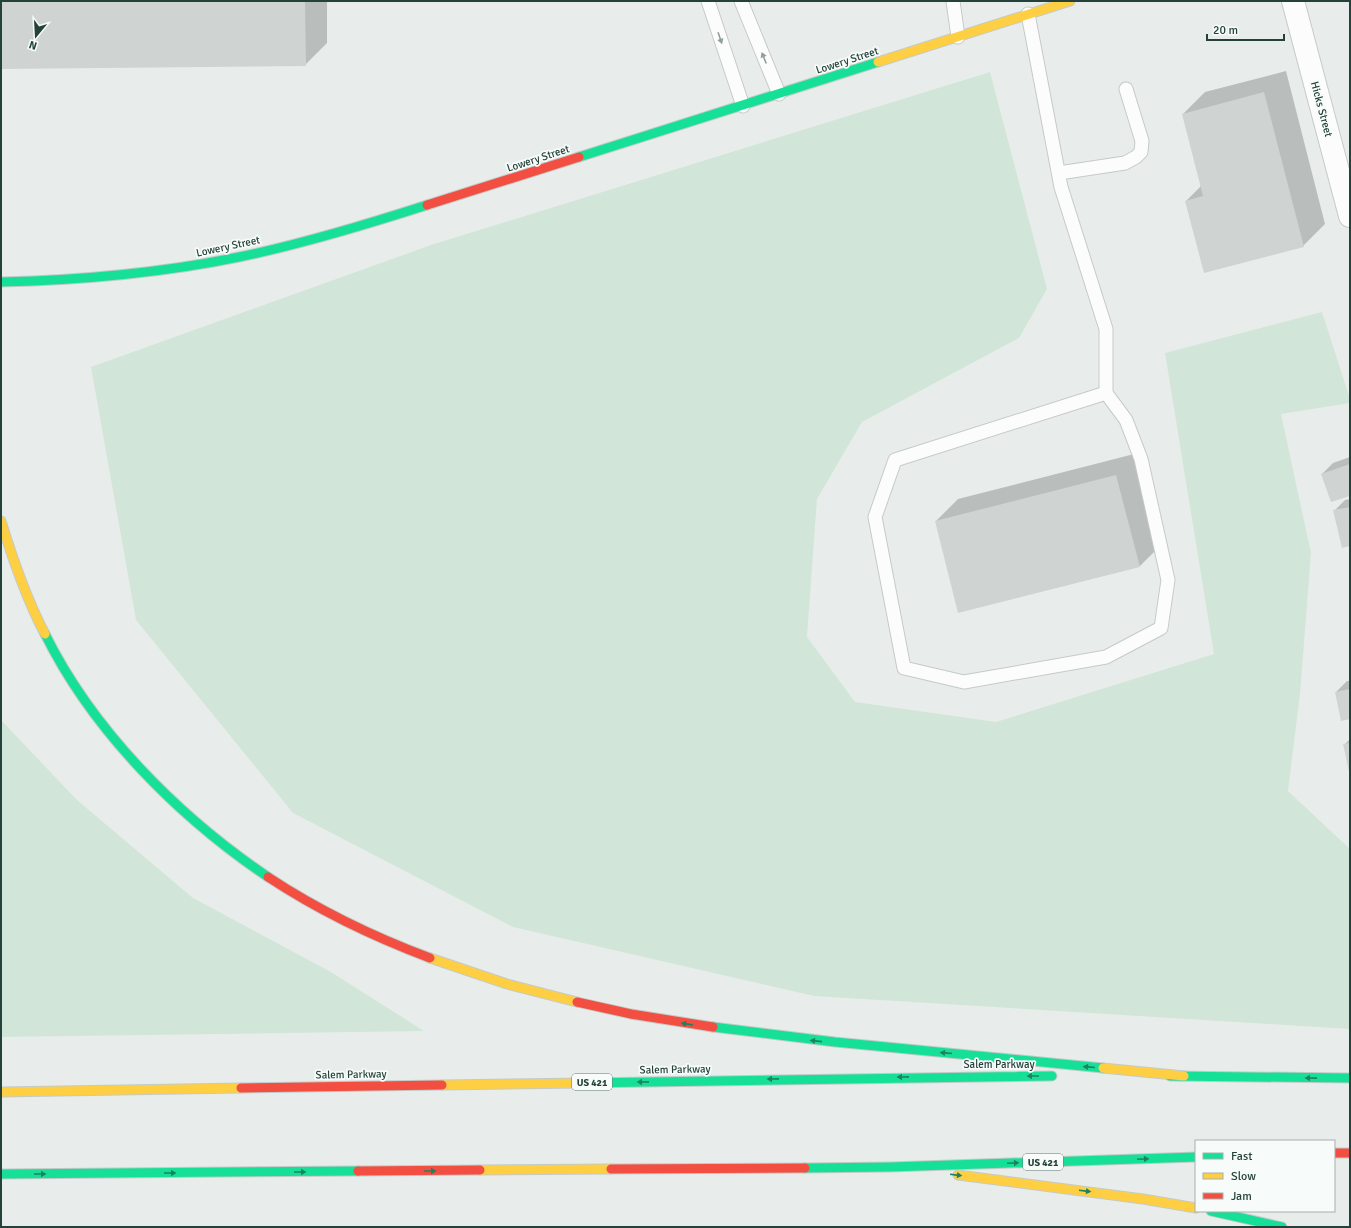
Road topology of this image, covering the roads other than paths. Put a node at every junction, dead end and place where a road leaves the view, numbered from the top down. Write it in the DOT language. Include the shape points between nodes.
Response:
graph roads {
  1 [pos="708,1"];
  2 [pos="741,1"];
  3 [pos="953,1"];
  4 [pos="1070,1"];
  5 [pos="1293,1"];
  6 [pos="1028,14"];
  7 [pos="958,37"];
  8 [pos="1126,89"];
  9 [pos="779,94"];
  10 [pos="743,106"];
  11 [pos="1058,174"];
  12 [pos="1350,216"];
  13 [pos="1,282"];
  14 [pos="1106,393"];
  15 [pos="1,520"];
  16 [pos="1064,1076"];
  17 [pos="1088,1076"];
  18 [pos="1184,1076"];
  19 [pos="1350,1078"];
  20 [pos="1,1092"];
  21 [pos="1335,1153"];
  22 [pos="1350,1153"];
  23 [pos="1195,1157"];
  24 [pos="890,1167"];
  25 [pos="1,1174"];
  26 [pos="1195,1208"];
  27 [pos="1216,1212"];
  28 [pos="1282,1227"];
  1 -- 10 [label="lane, one-way"];
  9 -- 2 [label="lane, one-way"];
  3 -- 7 [label="lane"];
  4 -- 6 [label="main road, Lowery Street"];
  5 -- 12 [label="street, Hicks Street"];
  6 -- 7 [label="main road, Lowery Street"];
  6 -- 11 [label="lane"];
  7 -- 9 [label="main road, Lowery Street"];
  8 -- 11 [label="lane" via="1142,141 1141,152 1136,158 1125,163"];
  9 -- 10 [label="main road, Lowery Street"];
  10 -- 13 [label="main road, Lowery Street" via="370,223 294,244 191,266 134,274"];
  11 -- 14 [label="lane" via="1106,330"];
  14 -- 14 [label="lane" via="895,460 875,517 904,668 964,682 1106,657 1161,628 1168,580 1141,459 1126,420"];
  18 -- 15 [label="main road, one-way" via="812,1040 628,1013 505,983 447,964 352,924 270,878 234,852 169,797 108,732 80,695 33,613 15,568"];
  16 -- 20 [label="main road, Salem Parkway / US 421, one-way"];
  17 -- 18 [label="main road"];
  19 -- 18 [label="main road, one-way"];
  21 -- 22 [label="main road"];
  24 -- 23 [label="main road, US 421, one-way"];
  25 -- 24 [label="main road, US 421, one-way"];
  24 -- 26 [label="main road, one-way" via="1143,1198"];
  27 -- 28 [label="main road"];
}
